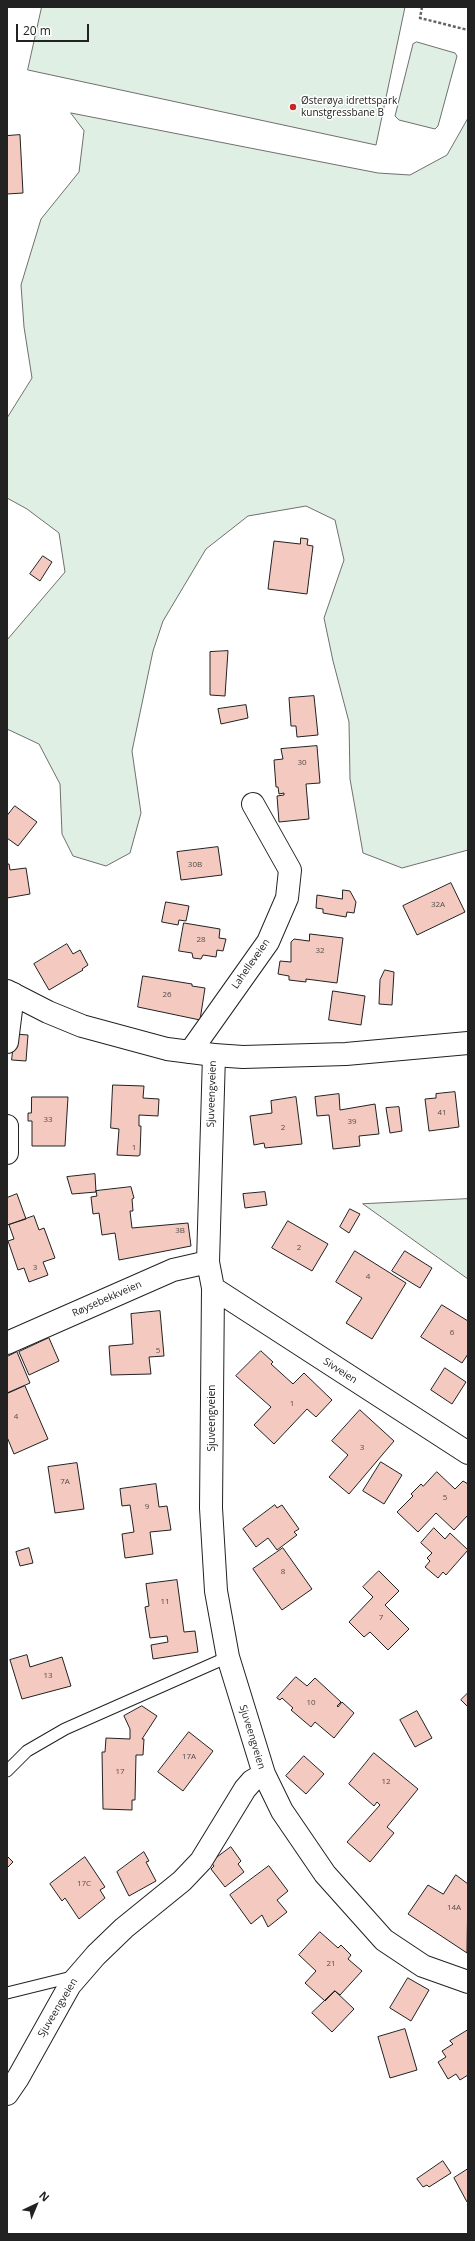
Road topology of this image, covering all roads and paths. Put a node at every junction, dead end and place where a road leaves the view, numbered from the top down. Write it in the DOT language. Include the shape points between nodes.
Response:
graph roads {
  1 [pos="422,7"];
  2 [pos="468,30"];
  3 [pos="253,804"];
  4 [pos="10,992"];
  5 [pos="7,1042"];
  6 [pos="468,1043"];
  7 [pos="190,1052"];
  8 [pos="214,1055"];
  9 [pos="7,1126"];
  10 [pos="7,1153"];
  11 [pos="208,1262"];
  12 [pos="213,1288"];
  13 [pos="7,1343"];
  14 [pos="468,1453"];
  15 [pos="228,1657"];
  16 [pos="7,1771"];
  17 [pos="264,1774"];
  18 [pos="78,1975"];
  19 [pos="468,1982"];
  20 [pos="7,1993"];
  21 [pos="11,2085"];
  1 -- 2 [label="path" via="420,18"];
  3 -- 7 [label="street, Lahelleveien" via="290,870 287,898 268,942"];
  4 -- 5 [label="street"];
  4 -- 7 [label="street" via="82,1026 167,1049"];
  6 -- 8 [label="street" via="346,1054 243,1057"];
  7 -- 8 [label="street"];
  8 -- 11 [label="street, Sjuveengveien"];
  9 -- 10 [label="street"];
  11 -- 12 [label="street, Sjuveengveien"];
  11 -- 13 [label="street, Røysebekkveien" via="173,1270"];
  12 -- 14 [label="street, Sivveien"];
  12 -- 15 [label="street, Sjuveengveien" via="211,1508 216,1591"];
  15 -- 16 [label="lane" via="65,1729 27,1751"];
  15 -- 17 [label="street, Sjuveengveien"];
  17 -- 18 [label="street, Sjuveengveien" via="245,1789 201,1861 182,1881 124,1928"];
  17 -- 19 [label="street, Sjuveengveien" via="282,1811 325,1874 384,1940 423,1966"];
  18 -- 20 [label="lane"];
  18 -- 21 [label="street, Sjuveengveien"];
}
